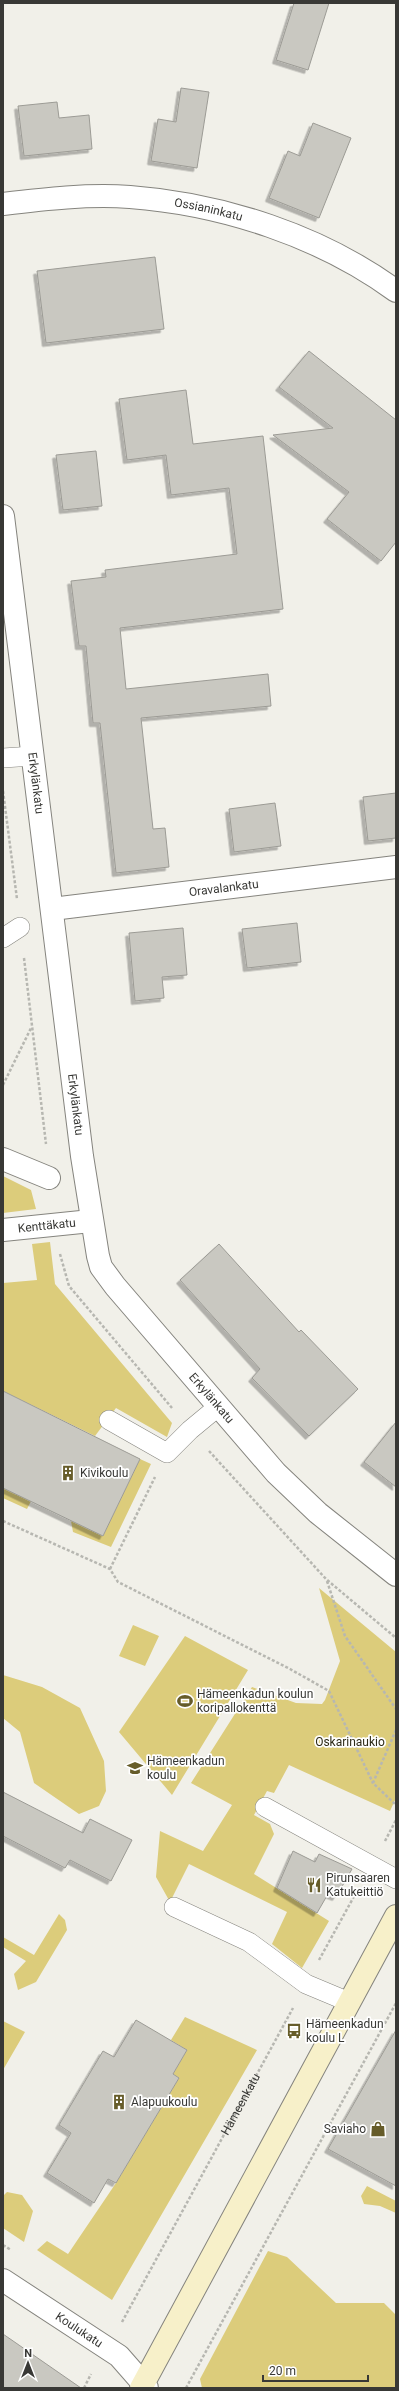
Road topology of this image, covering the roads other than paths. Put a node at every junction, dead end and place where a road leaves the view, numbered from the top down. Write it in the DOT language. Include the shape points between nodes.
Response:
graph roads {
  1 [pos="3,204"];
  2 [pos="396,291"];
  3 [pos="3,516"];
  4 [pos="33,756"];
  5 [pos="3,758"];
  6 [pos="396,866"];
  7 [pos="52,909"];
  8 [pos="20,927"];
  9 [pos="3,938"];
  10 [pos="3,1159"];
  11 [pos="49,1178"];
  12 [pos="91,1220"];
  13 [pos="3,1230"];
  14 [pos="220,1406"];
  15 [pos="109,1420"];
  16 [pos="396,1575"];
  17 [pos="265,1807"];
  18 [pos="396,1879"];
  19 [pos="174,1907"];
  20 [pos="396,1916"];
  21 [pos="349,2002"];
  22 [pos="3,2280"];
  23 [pos="143,2387"];
  1 -- 2 [label="street, Ossianinkatu" via="57,197 130,197 204,208 284,231 331,252"];
  3 -- 4 [label="street, Erkylänkatu"];
  4 -- 5 [label="lane"];
  4 -- 7 [label="street, Erkylänkatu"];
  6 -- 7 [label="street, Oravalankatu"];
  7 -- 12 [label="street, Erkylänkatu"];
  8 -- 9 [label="lane"];
  10 -- 11 [label="street"];
  12 -- 13 [label="street, Kenttäkatu"];
  12 -- 14 [label="street, Erkylänkatu" via="101,1267"];
  14 -- 15 [label="lane" via="167,1453"];
  14 -- 16 [label="street, Erkylänkatu" via="276,1473 318,1513"];
  17 -- 18 [label="lane"];
  19 -- 21 [label="lane" via="249,1942 306,1984"];
  20 -- 21 [label="main road"];
  21 -- 23 [label="main road"];
  22 -- 23 [label="street, Koulukatu" via="119,2356"];
}
